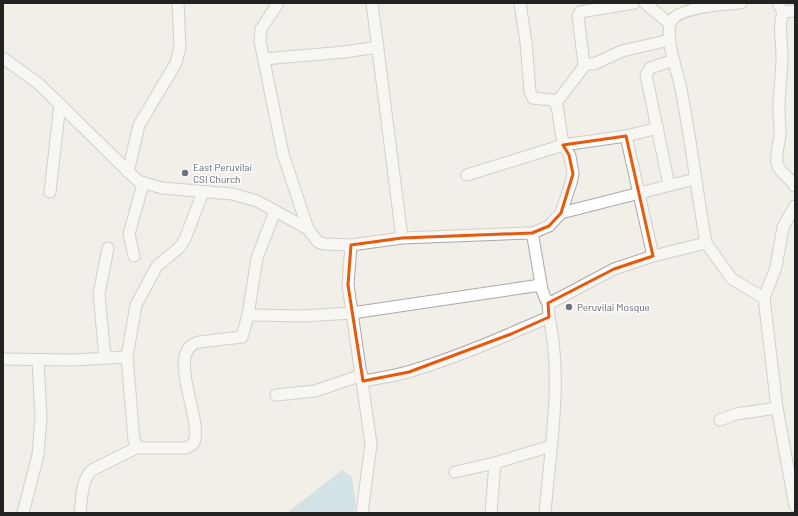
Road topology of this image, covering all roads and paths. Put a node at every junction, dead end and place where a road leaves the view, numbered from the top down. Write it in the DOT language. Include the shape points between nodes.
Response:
graph roads {
  1 [pos="178,3"];
  2 [pos="278,3"];
  3 [pos="372,3"];
  4 [pos="520,3"];
  5 [pos="634,3"];
  6 [pos="645,3"];
  7 [pos="741,3"];
  8 [pos="781,7"];
  9 [pos="795,11"];
  10 [pos="670,24"];
  11 [pos="670,40"];
  12 [pos="378,48"];
  13 [pos="3,58"];
  14 [pos="264,59"];
  15 [pos="674,60"];
  16 [pos="585,65"];
  17 [pos="556,103"];
  18 [pos="60,104"];
  19 [pos="658,128"];
  20 [pos="626,136"];
  21 [pos="563,145"];
  22 [pos="128,172"];
  23 [pos="467,174"];
  24 [pos="695,179"];
  25 [pos="143,184"];
  26 [pos="669,185"];
  27 [pos="795,186"];
  28 [pos="50,192"];
  29 [pos="203,192"];
  30 [pos="640,194"];
  31 [pos="795,206"];
  32 [pos="275,211"];
  33 [pos="561,213"];
  34 [pos="308,229"];
  35 [pos="530,234"];
  36 [pos="402,238"];
  37 [pos="706,243"];
  38 [pos="351,245"];
  39 [pos="108,248"];
  40 [pos="134,256"];
  41 [pos="653,256"];
  42 [pos="541,285"];
  43 [pos="764,298"];
  44 [pos="548,302"];
  45 [pos="352,313"];
  46 [pos="248,315"];
  47 [pos="549,317"];
  48 [pos="127,357"];
  49 [pos="105,358"];
  50 [pos="3,359"];
  51 [pos="38,360"];
  52 [pos="362,378"];
  53 [pos="276,395"];
  54 [pos="778,408"];
  55 [pos="720,420"];
  56 [pos="551,446"];
  57 [pos="138,447"];
  58 [pos="495,463"];
  59 [pos="455,472"];
  60 [pos="795,506"];
  61 [pos="23,513"];
  62 [pos="80,513"];
  63 [pos="362,513"];
  64 [pos="491,513"];
  65 [pos="545,513"];
  1 -- 22 [label="street" via="180,47 176,63 139,125"];
  2 -- 14 [label="street" via="261,29"];
  3 -- 12 [label="street"];
  4 -- 17 [label="street" via="530,94 533,98 552,100"];
  5 -- 16 [label="street" via="580,12 578,17"];
  6 -- 10 [label="street"];
  7 -- 10 [label="street" via="715,5 683,12"];
  8 -- 9 [label="street"];
  8 -- 27 [label="street" via="780,135 776,156 780,170"];
  10 -- 11 [label="street"];
  11 -- 15 [label="street"];
  11 -- 16 [label="street" via="622,51 594,64"];
  12 -- 14 [label="street"];
  12 -- 36 [label="street"];
  13 -- 18 [label="street" via="39,84"];
  14 -- 34 [label="street" via="283,154"];
  15 -- 19 [label="street" via="650,68 646,75"];
  15 -- 24 [label="street" via="682,90"];
  16 -- 17 [label="street"];
  17 -- 21 [label="street"];
  18 -- 22 [label="street"];
  18 -- 28 [label="street"];
  19 -- 20 [label="street"];
  19 -- 26 [label="street"];
  20 -- 21 [label="street"];
  20 -- 30 [label="street"];
  21 -- 23 [label="street"];
  21 -- 33 [label="street" via="570,156 572,174"];
  22 -- 25 [label="street"];
  24 -- 26 [label="street"];
  24 -- 37 [label="street"];
  25 -- 29 [label="street"];
  25 -- 40 [label="street" via="129,234"];
  26 -- 30 [label="street"];
  29 -- 32 [label="street" via="232,194 257,201"];
  29 -- 48 [label="street" via="185,239 180,247 157,266 136,305"];
  30 -- 33 [label="street"];
  30 -- 41 [label="street"];
  31 -- 43 [label="street" via="783,227 776,266"];
  32 -- 34 [label="street"];
  32 -- 46 [label="street" via="257,258"];
  33 -- 35 [label="street" via="549,226"];
  34 -- 38 [label="street" via="318,242"];
  35 -- 36 [label="street"];
  35 -- 42 [label="street" via="533,237"];
  36 -- 38 [label="street"];
  37 -- 41 [label="street"];
  37 -- 43 [label="street" via="732,279"];
  38 -- 45 [label="street" via="348,285"];
  39 -- 49 [label="street" via="99,294"];
  41 -- 44 [label="street" via="614,269 556,301"];
  42 -- 44 [label="street"];
  42 -- 45 [label="street"];
  43 -- 54 [label="street"];
  44 -- 47 [label="street"];
  45 -- 46 [label="street" via="303,316"];
  45 -- 52 [label="street"];
  46 -- 57 [label="street" via="242,337 199,342 189,347 185,358 185,373 196,433 193,444 186,448"];
  47 -- 52 [label="street" via="457,356 409,372"];
  47 -- 56 [label="street" via="554,341"];
  48 -- 49 [label="street"];
  48 -- 57 [label="street" via="134,440"];
  49 -- 51 [label="street"];
  50 -- 51 [label="street"];
  51 -- 61 [label="street" via="41,417 38,455"];
  52 -- 53 [label="street" via="315,391"];
  52 -- 63 [label="street" via="371,444"];
  54 -- 55 [label="street" via="736,414"];
  54 -- 60 [label="street"];
  56 -- 58 [label="street"];
  56 -- 65 [label="street"];
  57 -- 62 [label="street" via="87,474"];
  58 -- 59 [label="street"];
  58 -- 64 [label="street"];
}
